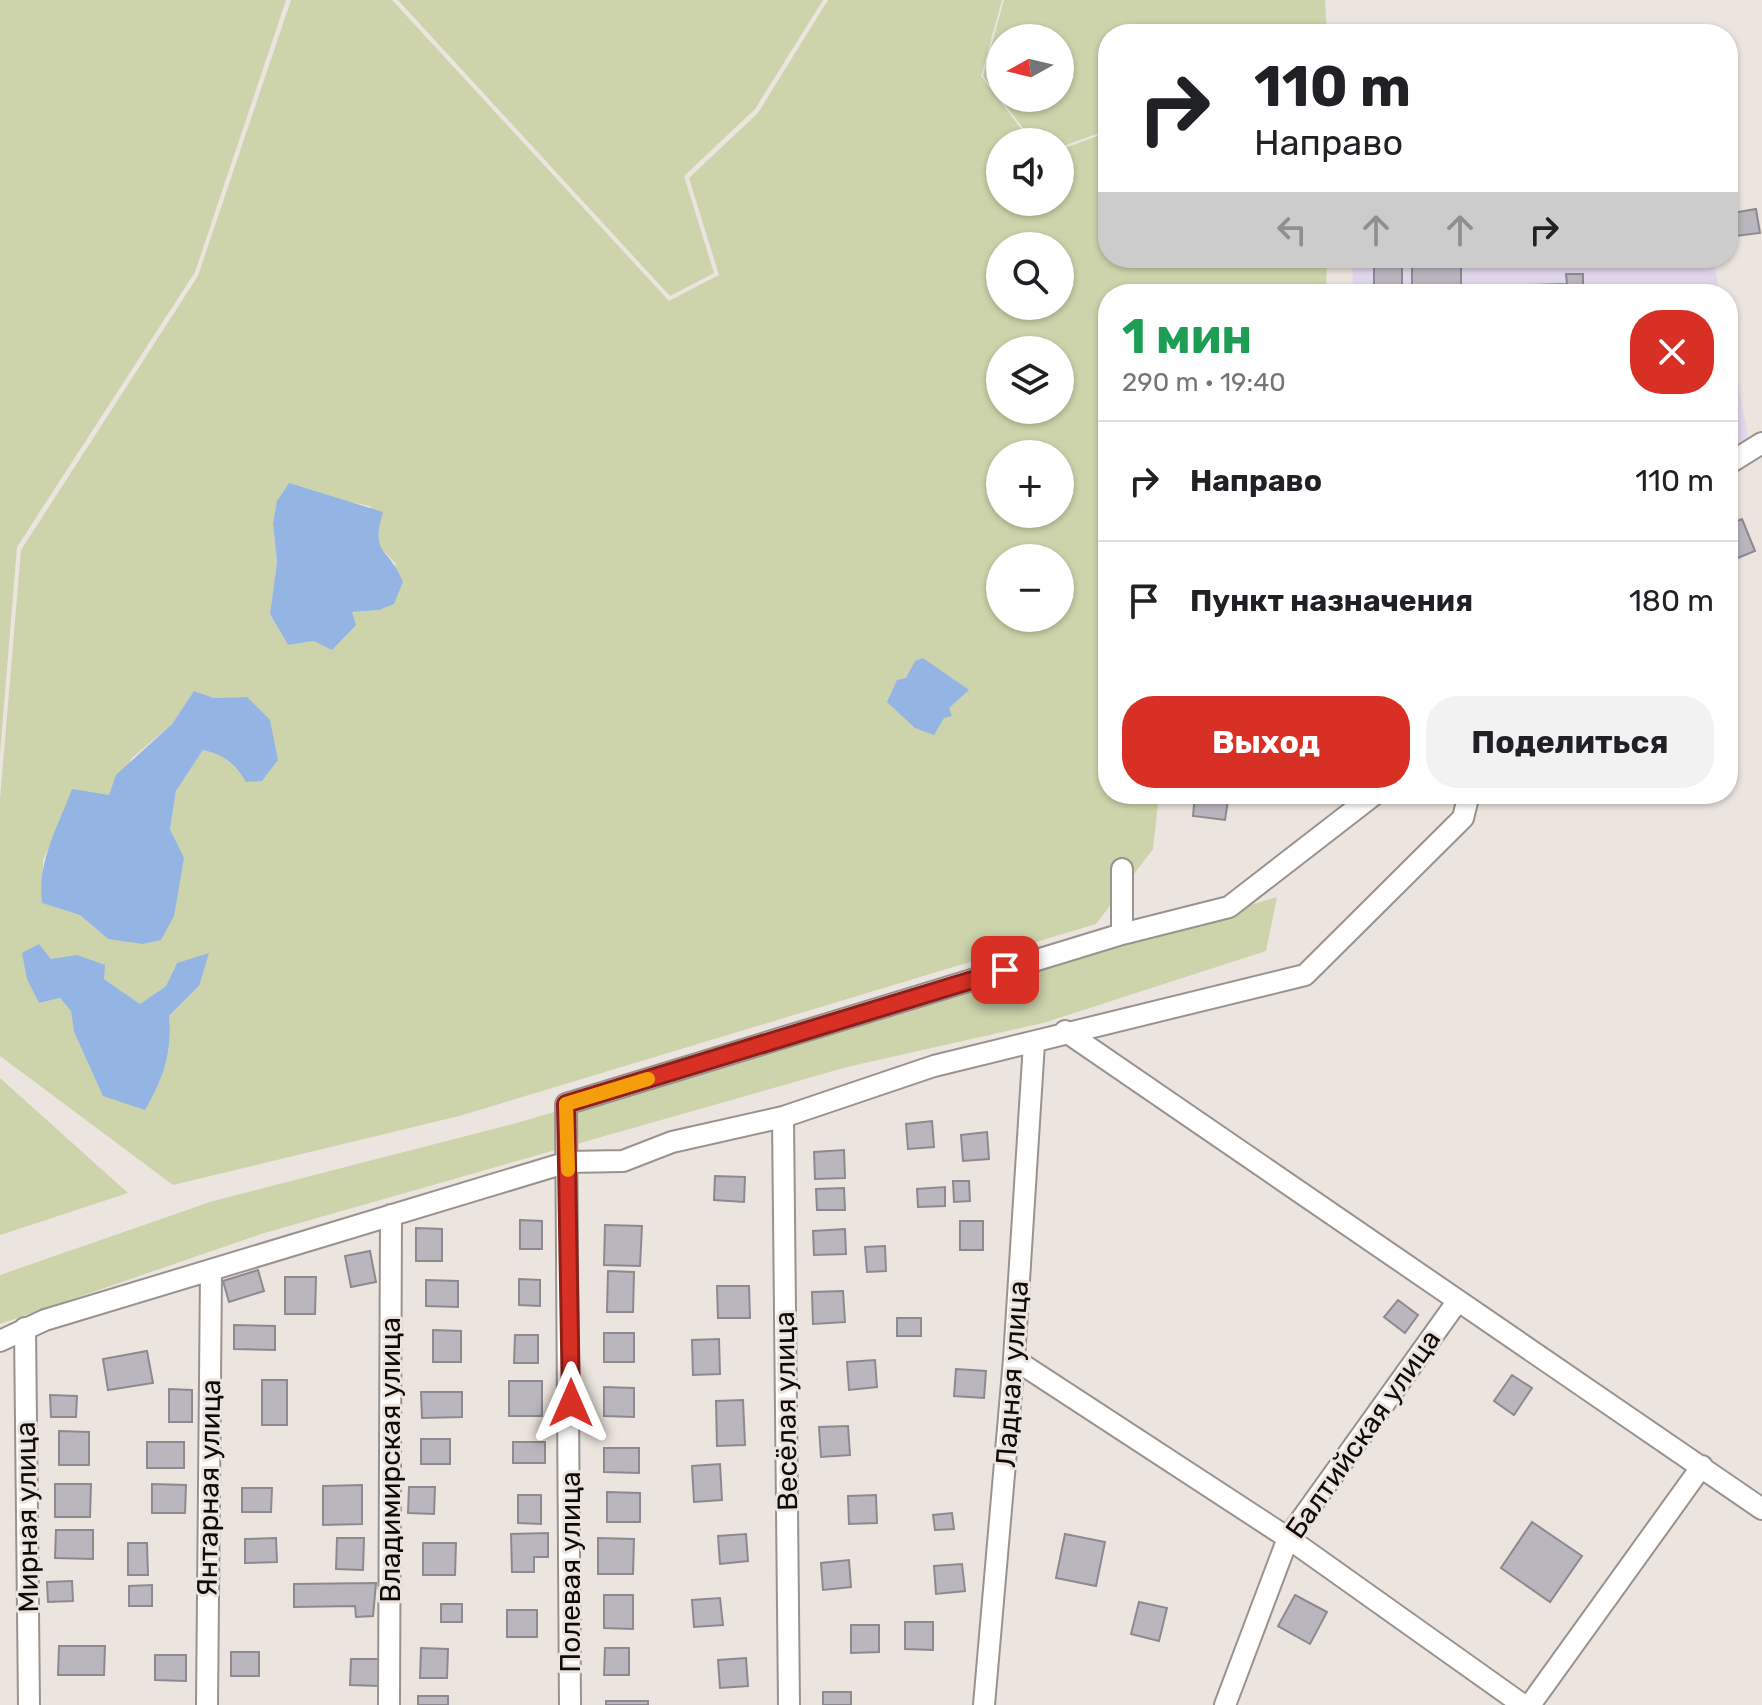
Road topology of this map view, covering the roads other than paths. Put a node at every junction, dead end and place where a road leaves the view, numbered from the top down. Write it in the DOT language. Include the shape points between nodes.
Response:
graph roads {
  1 [pos="1762,443"];
  2 [pos="1738,458"];
  3 [pos="1362,804"];
  4 [pos="1466,804"];
  5 [pos="1122,869"];
  6 [pos="1122,934"];
  7 [pos="1065,1031"];
  8 [pos="1034,1043"];
  9 [pos="783,1117"];
  10 [pos="568,1162"];
  11 [pos="391,1215"];
  12 [pos="211,1272"];
  13 [pos="1457,1302"];
  14 [pos="25,1328"];
  15 [pos="0,1341"];
  16 [pos="1014,1359"];
  17 [pos="1702,1466"];
  18 [pos="1762,1509"];
  19 [pos="1288,1538"];
  20 [pos="29,1705"];
  21 [pos="207,1705"];
  22 [pos="389,1705"];
  23 [pos="570,1705"];
  24 [pos="789,1705"];
  25 [pos="984,1705"];
  26 [pos="1225,1705"];
  27 [pos="1523,1705"];
  28 [pos="1530,1705"];
  1 -- 2 [label="street"];
  3 -- 6 [label="street" via="1229,907"];
  4 -- 7 [label="street" via="1463,818 1305,975"];
  5 -- 6 [label="street"];
  6 -- 10 [label="street, Полевая улица" via="566,1104"];
  7 -- 8 [label="street"];
  7 -- 13 [label="street"];
  8 -- 9 [label="street" via="934,1066"];
  8 -- 16 [label="street, Ладная улица"];
  9 -- 10 [label="street" via="672,1142 623,1161"];
  9 -- 24 [label="street, Весёлая улица"];
  10 -- 11 [label="street"];
  10 -- 23 [label="street, Полевая улица"];
  11 -- 12 [label="street"];
  11 -- 22 [label="street, Владимирская улица"];
  12 -- 14 [label="street"];
  12 -- 21 [label="street, Янтарная улица"];
  13 -- 17 [label="street"];
  13 -- 19 [label="street, Балтийская улица"];
  14 -- 15 [label="street"];
  14 -- 20 [label="street, Мирная улица"];
  16 -- 19 [label="street"];
  16 -- 25 [label="street, Ладная улица"];
  17 -- 18 [label="street"];
  17 -- 28 [label="street"];
  19 -- 26 [label="street, Балтийская улица"];
  19 -- 27 [label="street"];
}
